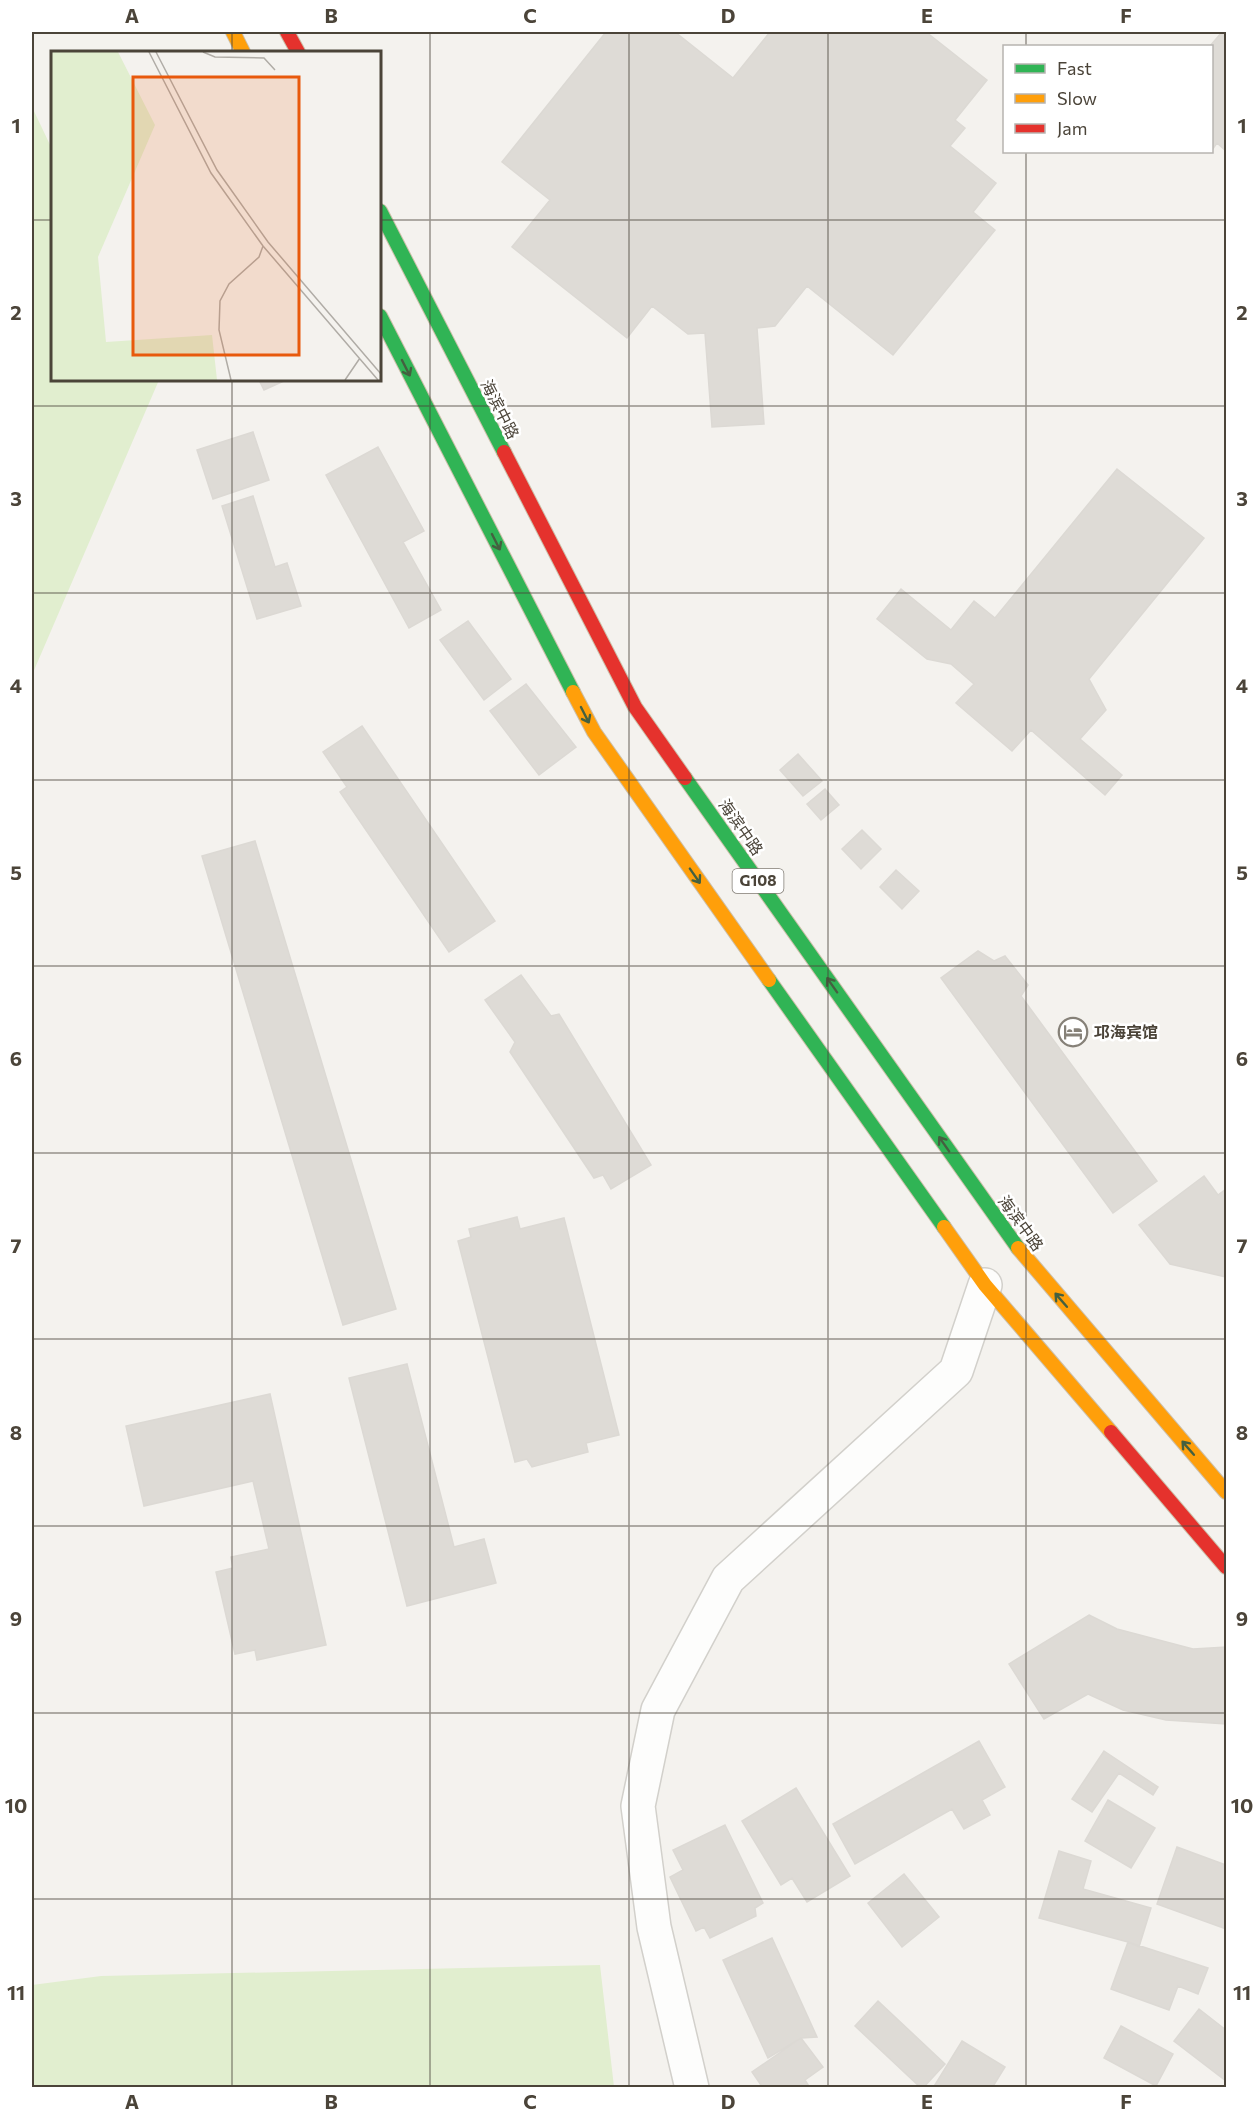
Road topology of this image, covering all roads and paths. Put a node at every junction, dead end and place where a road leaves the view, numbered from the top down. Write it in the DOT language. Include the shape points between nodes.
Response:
graph roads {
  1 [pos="232,32"];
  2 [pos="287,32"];
  3 [pos="242,51"];
  4 [pos="297,51"];
  5 [pos="381,213"];
  6 [pos="381,318"];
  7 [pos="985,1285"];
  8 [pos="1227,1492"];
  9 [pos="1227,1566"];
  10 [pos="692,2088"];
  1 -- 3 [label="highway"];
  2 -- 4 [label="highway"];
  8 -- 5 [label="highway, 海滨中路 / G108, one-way" via="1023,1255 635,707"];
  6 -- 7 [label="highway, G108, one-way" via="594,732"];
  7 -- 9 [label="highway, G108"];
  7 -- 10 [label="street" via="956,1371 728,1579 658,1710 638,1806 654,1927"];
}
